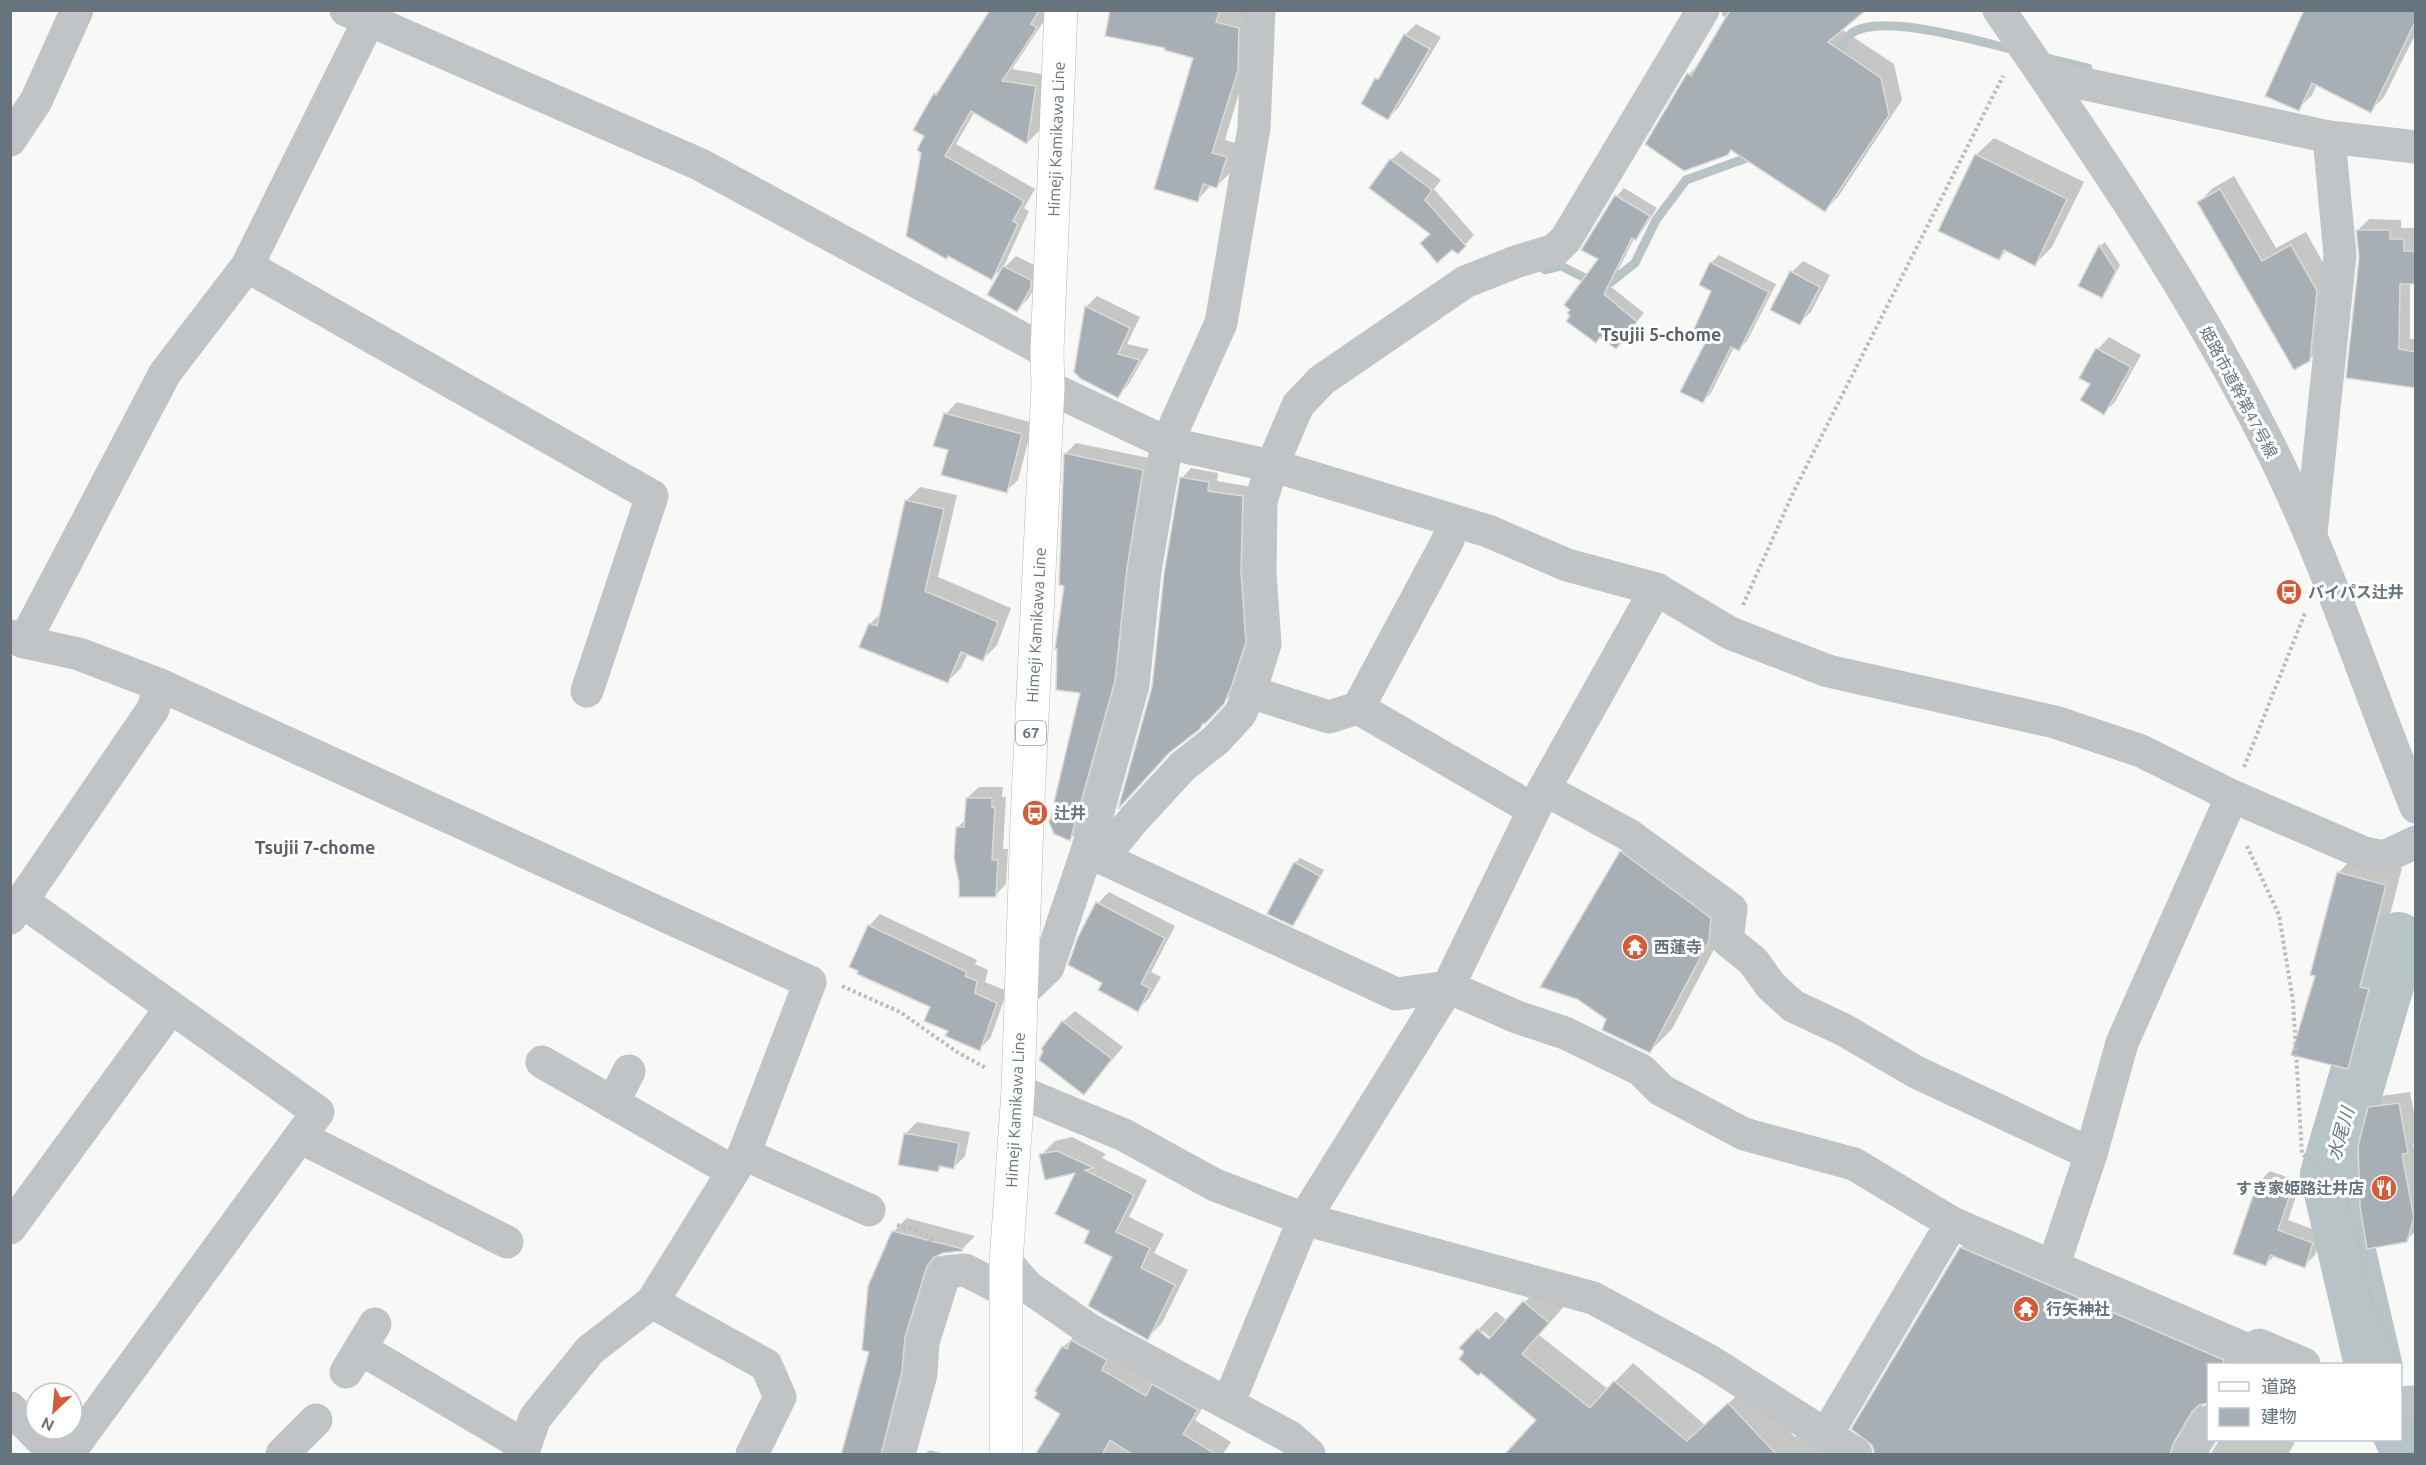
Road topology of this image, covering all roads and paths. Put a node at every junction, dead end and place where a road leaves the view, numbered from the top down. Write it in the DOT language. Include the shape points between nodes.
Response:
graph roads {
  1 [pos="77,10"];
  2 [pos="1061,10"];
  3 [pos="1258,10"];
  4 [pos="1703,10"];
  5 [pos="1999,10"];
  6 [pos="357,15"];
  7 [pos="2020,42"];
  8 [pos="2044,75"];
  9 [pos="2329,137"];
  10 [pos="10,140"];
  11 [pos="2415,147"];
  12 [pos="247,266"];
  13 [pos="1047,351"];
  14 [pos="1048,387"];
  15 [pos="1167,443"];
  16 [pos="1272,466"];
  17 [pos="1455,522"];
  18 [pos="2311,535"];
  19 [pos="2323,567"];
  20 [pos="1656,589"];
  21 [pos="1730,633"];
  22 [pos="17,639"];
  23 [pos="160,685"];
  24 [pos="587,691"];
  25 [pos="1250,692"];
  26 [pos="1358,708"];
  27 [pos="2232,796"];
  28 [pos="1539,800"];
  29 [pos="2415,807"];
  30 [pos="2415,842"];
  31 [pos="1095,854"];
  32 [pos="16,910"];
  33 [pos="810,982"];
  34 [pos="1448,987"];
  35 [pos="1020,994"];
  36 [pos="171,1008"];
  37 [pos="542,1062"];
  38 [pos="629,1071"];
  39 [pos="1018,1091"];
  40 [pos="613,1103"];
  41 [pos="300,1137"];
  42 [pos="2091,1154"];
  43 [pos="738,1162"];
  44 [pos="869,1210"];
  45 [pos="1304,1219"];
  46 [pos="1952,1223"];
  47 [pos="10,1228"];
  48 [pos="507,1242"];
  49 [pos="2053,1268"];
  50 [pos="956,1271"];
  51 [pos="1006,1277"];
  52 [pos="651,1302"];
  53 [pos="360,1349"];
  54 [pos="2246,1358"];
  55 [pos="2300,1363"];
  56 [pos="2398,1363"];
  57 [pos="1228,1404"];
  58 [pos="10,1408"];
  59 [pos="316,1420"];
  60 [pos="2207,1424"];
  61 [pos="1827,1435"];
  62 [pos="522,1450"];
  63 [pos="285,1454"];
  64 [pos="55,1455"];
  65 [pos="68,1455"];
  66 [pos="752,1455"];
  67 [pos="899,1455"];
  68 [pos="1006,1455"];
  69 [pos="1309,1455"];
  70 [pos="1856,1455"];
  71 [pos="2189,1455"];
  1 -- 10 [label="street" via="36,101"];
  2 -- 13 [label="main road, Himeji Kamikawa Line / 67"];
  3 -- 15 [label="street" via="1254,128 1221,323"];
  4 -- 16 [label="street" via="1566,239 1555,250 1464,282 1322,380 1298,405"];
  5 -- 7 [label="street, 姫路市道幹第47号線"];
  6 -- 12 [label="street"];
  6 -- 13 [label="street" via="699,164"];
  7 -- 8 [label="street, 姫路市道幹第47号線"];
  7 -- 21 [label="path" via="1794,491"];
  8 -- 9 [label="street"];
  8 -- 18 [label="street, 姫路市道幹第47号線" via="2132,208 2215,346 2264,434"];
  9 -- 11 [label="street"];
  9 -- 18 [label="street" via="2340,255"];
  12 -- 22 [label="street" via="165,373"];
  12 -- 24 [label="street" via="652,496"];
  13 -- 14 [label="main road, Himeji Kamikawa Line / 67"];
  14 -- 15 [label="street"];
  14 -- 35 [label="main road, Himeji Kamikawa Line / 67"];
  15 -- 16 [label="street"];
  15 -- 31 [label="street" via="1144,571 1133,685"];
  16 -- 17 [label="street"];
  16 -- 25 [label="street" via="1261,501 1265,645"];
  17 -- 20 [label="street" via="1488,531 1567,565"];
  17 -- 26 [label="street"];
  18 -- 19 [label="street, 姫路市道幹第47号線"];
  19 -- 27 [label="path"];
  19 -- 29 [label="street, 姫路市道幹第47号線"];
  20 -- 21 [label="street"];
  20 -- 28 [label="street"];
  21 -- 27 [label="street" via="1828,671 2055,722 2141,751"];
  22 -- 23 [label="street" via="79,654"];
  23 -- 32 [label="street" via="153,710"];
  23 -- 33 [label="street"];
  25 -- 26 [label="street" via="1329,717"];
  25 -- 31 [label="street" via="1240,714 1216,740 1183,766"];
  26 -- 28 [label="street"];
  27 -- 30 [label="street" via="2364,853 2384,857"];
  27 -- 42 [label="street" via="2122,1043"];
  27 -- 56 [label="path" via="2249,854 2279,915 2293,1001 2302,1154 2344,1185 2370,1293"];
  28 -- 34 [label="street"];
  28 -- 42 [label="street" via="1629,835 1731,909 1727,940 1753,961 1771,986 1793,1006 1916,1072"];
  31 -- 34 [label="street" via="1396,994"];
  31 -- 35 [label="street" via="1048,968"];
  32 -- 36 [label="street"];
  33 -- 39 [label="path" via="831,981 900,1012"];
  33 -- 43 [label="street"];
  34 -- 45 [label="street"];
  34 -- 46 [label="street" via="1517,1017 1565,1032 1641,1070 1661,1090 1744,1134 1854,1164"];
  35 -- 39 [label="main road, Himeji Kamikawa Line / 67"];
  36 -- 41 [label="street" via="318,1112"];
  36 -- 47 [label="street"];
  37 -- 40 [label="street"];
  38 -- 40 [label="street"];
  39 -- 45 [label="street" via="1124,1136 1215,1185"];
  39 -- 51 [label="main road, Himeji Kamikawa Line / 67"];
  40 -- 43 [label="street"];
  41 -- 48 [label="street"];
  41 -- 65 [label="street"];
  42 -- 49 [label="street"];
  43 -- 44 [label="street"];
  43 -- 52 [label="street"];
  44 -- 50 [label="path" via="875,1219 911,1228 955,1253"];
  45 -- 57 [label="street"];
  45 -- 61 [label="street" via="1593,1298 1708,1360"];
  46 -- 49 [label="street"];
  46 -- 61 [label="street"];
  49 -- 54 [label="street"];
  50 -- 51 [label="street"];
  50 -- 67 [label="street" via="945,1272 923,1342 921,1374"];
  51 -- 57 [label="street" via="1028,1287 1090,1330"];
  51 -- 68 [label="main road, Himeji Kamikawa Line / 67"];
  52 -- 62 [label="street" via="590,1350 535,1418"];
  52 -- 66 [label="street" via="766,1365 780,1397"];
  53 -- 62 [label="street"];
  54 -- 55 [label="street" via="2259,1345"];
  57 -- 69 [label="street" via="1290,1437"];
  58 -- 64 [label="street"];
  59 -- 63 [label="street"];
  60 -- 71 [label="street"];
  61 -- 70 [label="street"];
}
